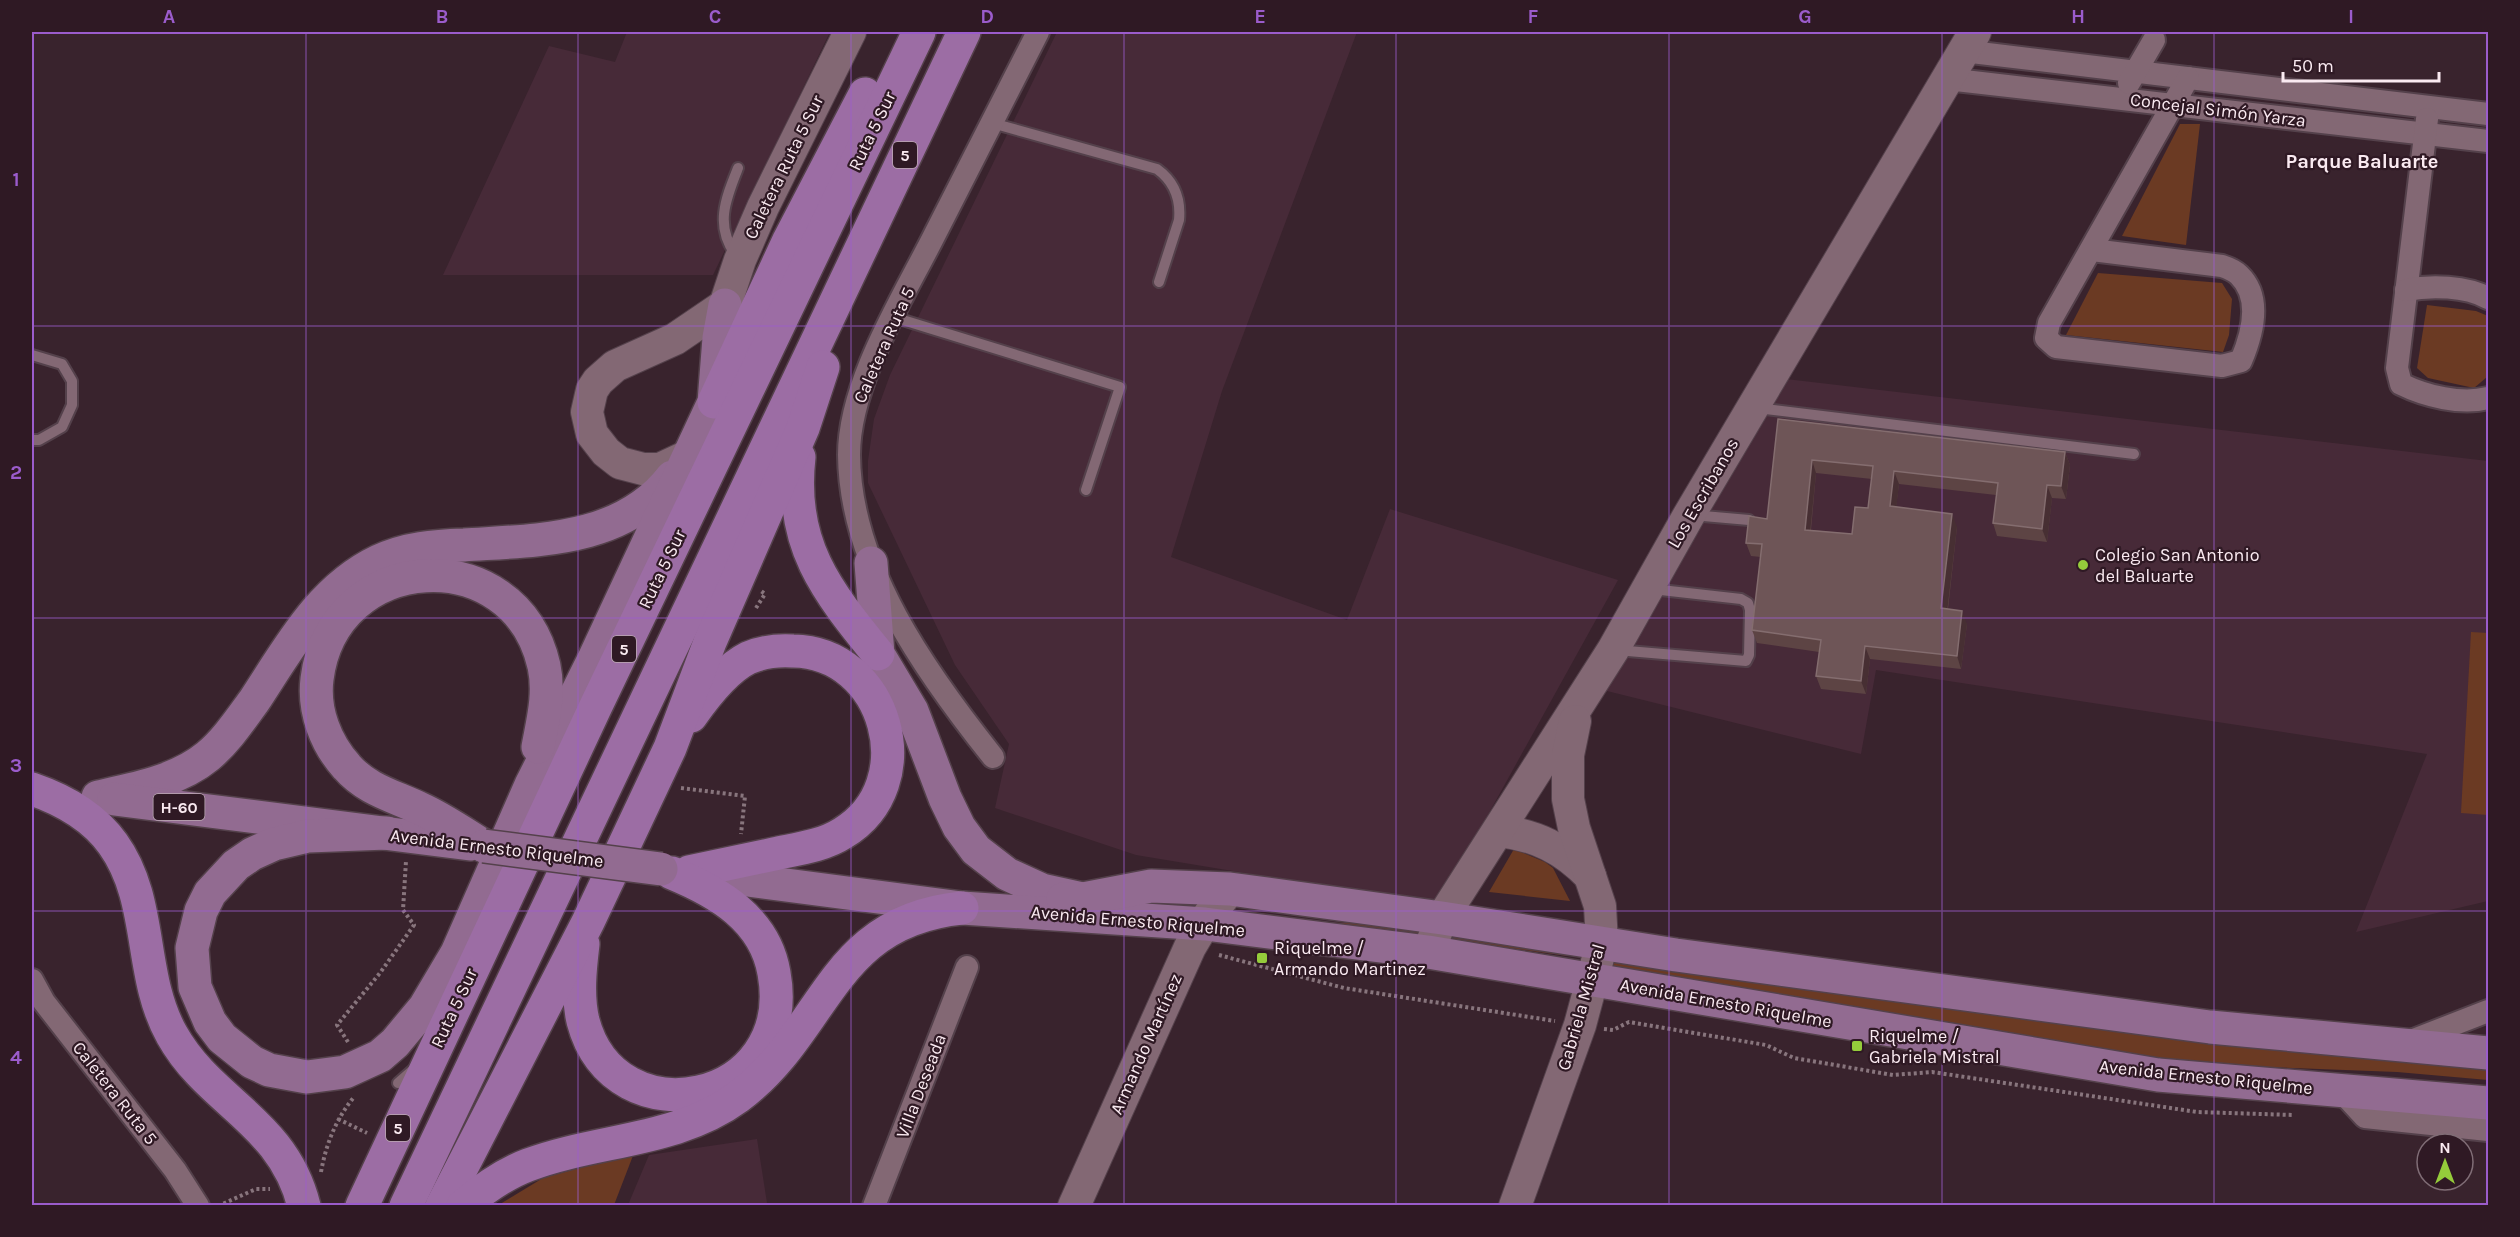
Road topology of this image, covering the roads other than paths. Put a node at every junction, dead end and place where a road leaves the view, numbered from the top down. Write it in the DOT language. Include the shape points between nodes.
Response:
graph roads {
  1 [pos="850,32"];
  2 [pos="898,32"];
  3 [pos="920,32"];
  4 [pos="964,32"];
  5 [pos="1038,32"];
  6 [pos="2154,40"];
  7 [pos="1969,41"];
  8 [pos="2135,72"];
  9 [pos="2188,78"];
  10 [pos="1947,79"];
  11 [pos="2119,99"];
  12 [pos="2174,105"];
  13 [pos="2428,106"];
  14 [pos="2488,114"];
  15 [pos="992,123"];
  16 [pos="2425,134"];
  17 [pos="2488,141"];
  18 [pos="738,168"];
  19 [pos="2092,250"];
  20 [pos="740,260"];
  21 [pos="846,279"];
  22 [pos="1159,282"];
  23 [pos="2406,290"];
  24 [pos="2488,298"];
  25 [pos="725,305"];
  26 [pos="893,317"];
  27 [pos="32,355"];
  28 [pos="2488,398"];
  29 [pos="714,402"];
  30 [pos="1754,408"];
  31 [pos="803,428"];
  32 [pos="32,440"];
  33 [pos="690,454"];
  34 [pos="2134,454"];
  35 [pos="1086,490"];
  36 [pos="1689,514"];
  37 [pos="1749,520"];
  38 [pos="758,535"];
  39 [pos="871,563"];
  40 [pos="752,576"];
  41 [pos="1649,588"];
  42 [pos="737,608"];
  43 [pos="702,650"];
  44 [pos="1613,650"];
  45 [pos="878,654"];
  46 [pos="669,681"];
  47 [pos="1581,700"];
  48 [pos="645,705"];
  49 [pos="670,748"];
  50 [pos="993,756"];
  51 [pos="531,785"];
  52 [pos="32,789"];
  53 [pos="98,797"];
  54 [pos="1499,831"];
  55 [pos="397,835"];
  56 [pos="484,846"];
  57 [pos="675,871"];
  58 [pos="1591,876"];
  59 [pos="1230,889"];
  60 [pos="1083,899"];
  61 [pos="962,908"];
  62 [pos="1442,918"];
  63 [pos="588,922"];
  64 [pos="1198,936"];
  65 [pos="1602,943"];
  66 [pos="1428,952"];
  67 [pos="458,953"];
  68 [pos="967,967"];
  69 [pos="32,980"];
  70 [pos="1593,981"];
  71 [pos="2488,1011"];
  72 [pos="2402,1044"];
  73 [pos="435,1050"];
  74 [pos="2488,1053"];
  75 [pos="398,1083"];
  76 [pos="2342,1092"];
  77 [pos="2488,1103"];
  78 [pos="2488,1130"];
  79 [pos="198,1206"];
  80 [pos="303,1206"];
  81 [pos="338,1206"];
  82 [pos="362,1206"];
  83 [pos="406,1206"];
  84 [pos="442,1206"];
  85 [pos="463,1206"];
  86 [pos="874,1206"];
  87 [pos="1074,1206"];
  88 [pos="1515,1206"];
  1 -- 20 [label="main road, Caletera Ruta 5 Sur"];
  2 -- 29 [label="highway" via="789,240"];
  3 -- 73 [label="highway, Ruta 5 Sur / 5"];
  4 -- 21 [label="highway, 5"];
  5 -- 15 [label="street, Caletera Ruta 5"];
  6 -- 8 [label="street"];
  7 -- 8 [label="street, Concejal Simón Yarza"];
  7 -- 10 [label="main road, Los Escribanos"];
  8 -- 9 [label="street, Concejal Simón Yarza"];
  8 -- 11 [label="street"];
  9 -- 12 [label="street"];
  9 -- 13 [label="street, Concejal Simón Yarza"];
  10 -- 11 [label="street, Concejal Simón Yarza"];
  10 -- 30 [label="main road, Los Escribanos"];
  11 -- 12 [label="street, Concejal Simón Yarza"];
  12 -- 16 [label="street, Concejal Simón Yarza"];
  12 -- 19 [label="street"];
  13 -- 14 [label="street, Concejal Simón Yarza"];
  13 -- 16 [label="street"];
  15 -- 22 [label="lane" via="1165,174 1175,190 1180,210"];
  15 -- 26 [label="street, Caletera Ruta 5"];
  16 -- 17 [label="street, Concejal Simón Yarza"];
  16 -- 23 [label="street"];
  18 -- 20 [label="lane" via="724,206 723,224 728,243"];
  19 -- 19 [label="street" via="2222,266 2239,274 2254,306 2249,342 2241,361 2222,366 2056,347 2046,338 2049,323"];
  20 -- 25 [label="main road, Caletera Ruta 5 Sur"];
  21 -- 31 [label="highway" via="820,380"];
  21 -- 48 [label="highway, 5"];
  23 -- 24 [label="street" via="2434,287 2480,293"];
  23 -- 28 [label="street" via="2397,368 2401,384 2418,393 2475,401"];
  25 -- 29 [label="main road"];
  25 -- 33 [label="main road" via="675,339 606,373 592,390 589,401 592,434 620,463 642,470 660,469"];
  26 -- 35 [label="lane" via="1120,387"];
  26 -- 39 [label="street, Caletera Ruta 5" via="864,382 851,429 853,499"];
  27 -- 32 [label="lane" via="62,364 72,381 72,405 62,427"];
  29 -- 33 [label="main road"];
  30 -- 34 [label="lane"];
  30 -- 36 [label="main road, Los Escribanos"];
  31 -- 38 [label="highway"];
  31 -- 45 [label="highway" via="797,493 809,552 827,589"];
  33 -- 51 [label="main road"];
  33 -- 53 [label="main road" via="654,496 612,523 587,532 552,539 424,548 381,560 362,570 343,583 313,614 242,718 207,758 163,779"];
  36 -- 37 [label="lane"];
  36 -- 41 [label="main road, Los Escribanos"];
  38 -- 40 [label="lane"];
  38 -- 43 [label="highway"];
  39 -- 45 [label="main road"];
  39 -- 50 [label="street, Caletera Ruta 5" via="923,658 960,715"];
  41 -- 44 [label="main road, Los Escribanos"];
  41 -- 44 [label="lane" via="1748,603 1746,661"];
  42 -- 43 [label="lane"];
  43 -- 49 [label="highway"];
  44 -- 47 [label="main road, Los Escribanos"];
  45 -- 60 [label="main road" via="912,711 952,814 976,850 1024,883"];
  46 -- 48 [label="lane"];
  47 -- 54 [label="main road, Los Escribanos"];
  47 -- 58 [label="main road, Gabriela Mistral" via="1568,755 1568,799"];
  48 -- 83 [label="highway, 5"];
  49 -- 57 [label="highway" via="700,704 748,658 800,651 848,670 872,696 886,727 888,744 884,777 870,807 846,832 831,840 739,862"];
  49 -- 63 [label="highway"];
  51 -- 56 [label="main road" via="546,707 544,668 532,633 509,604 478,584 460,578 423,575 370,592 342,616 324,648 316,684 320,721 336,754 377,791 422,809"];
  51 -- 67 [label="main road"];
  52 -- 53 [label="main road, Avenida Ernesto Riquelme / H-60"];
  52 -- 80 [label="highway" via="63,801 90,819 122,857 138,896 153,989 168,1029 197,1068 274,1143 291,1167"];
  53 -- 55 [label="main road, Avenida Ernesto Riquelme / H-60"];
  54 -- 58 [label="main road" via="1550,844"];
  54 -- 62 [label="main road, Los Escribanos"];
  55 -- 56 [label="main road, Avenida Ernesto Riquelme / H-60"];
  55 -- 67 [label="main road" via="308,836 274,844 252,854 222,878 201,911 192,948 195,987 210,1022 236,1051 269,1070 307,1077 345,1072 380,1056 395,1043 425,1008"];
  56 -- 57 [label="main road, Avenida Ernesto Riquelme, bridge"];
  57 -- 61 [label="main road, Avenida Ernesto Riquelme"];
  57 -- 63 [label="highway" via="717,894 750,922 767,948 776,982 776,1012 767,1040 760,1053 729,1081 703,1091 676,1095 631,1083 605,1064 582,1019 581,964"];
  58 -- 65 [label="main road, Gabriela Mistral" via="1600,906"];
  59 -- 60 [label="main road, Avenida Ernesto Riquelme" via="1151,886"];
  59 -- 62 [label="main road, Avenida Ernesto Riquelme"];
  59 -- 64 [label="main road, Armando Martínez"];
  60 -- 61 [label="main road, Avenida Ernesto Riquelme" via="1037,899"];
  61 -- 64 [label="main road, Avenida Ernesto Riquelme"];
  61 -- 85 [label="highway" via="912,918 858,953 771,1067 737,1098 717,1110 661,1132 527,1165 494,1182"];
  62 -- 65 [label="main road, Avenida Ernesto Riquelme"];
  62 -- 66 [label="main road, Los Escribanos"];
  63 -- 84 [label="highway"];
  64 -- 66 [label="main road, Avenida Ernesto Riquelme"];
  64 -- 87 [label="main road, Armando Martínez"];
  65 -- 70 [label="main road, Gabriela Mistral"];
  65 -- 72 [label="main road, Avenida Ernesto Riquelme" via="2210,1027"];
  66 -- 70 [label="main road, Avenida Ernesto Riquelme"];
  67 -- 75 [label="highway"];
  68 -- 86 [label="street, Villa Deseada"];
  69 -- 79 [label="street, Caletera Ruta 5" via="44,1002 175,1170"];
  70 -- 76 [label="main road, Avenida Ernesto Riquelme" via="2158,1075"];
  70 -- 88 [label="main road, Gabriela Mistral"];
  71 -- 72 [label="street"];
  72 -- 74 [label="main road, Avenida Ernesto Riquelme"];
  73 -- 75 [label="lane"];
  73 -- 82 [label="highway, Ruta 5 Sur / 5"];
  75 -- 81 [label="highway"];
  76 -- 77 [label="main road, Avenida Ernesto Riquelme"];
  76 -- 78 [label="street" via="2366,1117"];
}
